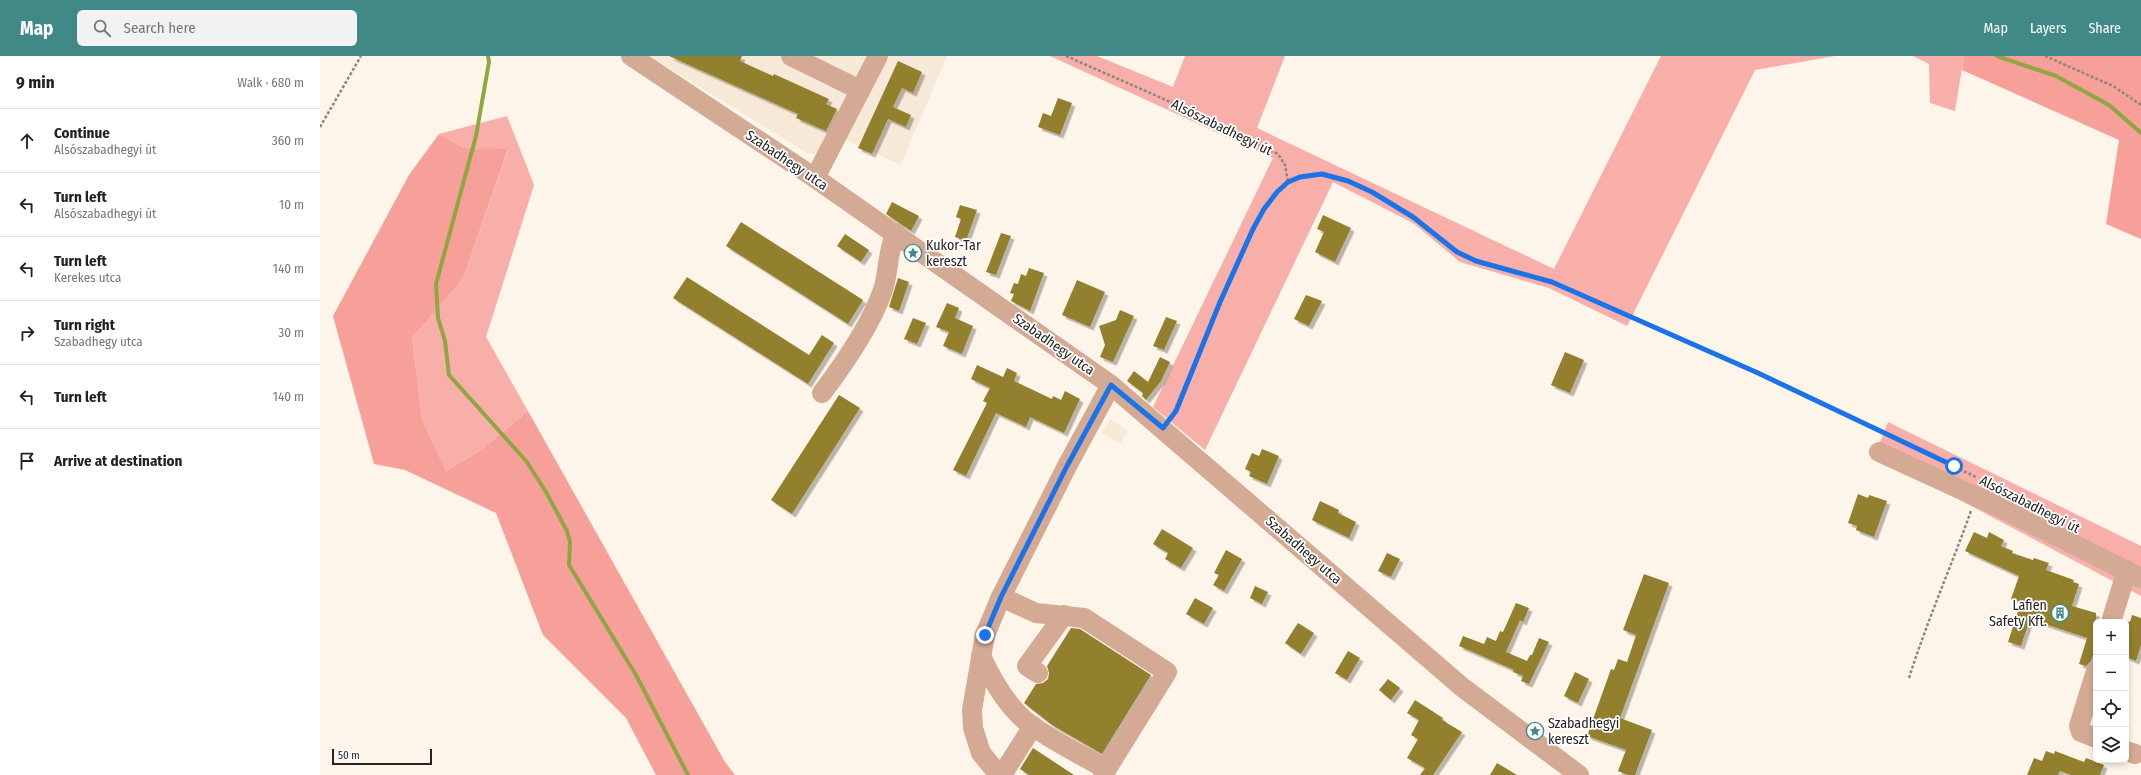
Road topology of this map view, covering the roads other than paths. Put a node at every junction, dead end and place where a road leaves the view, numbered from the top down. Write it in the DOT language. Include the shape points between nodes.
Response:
graph roads {
  1 [pos="631,56"];
  2 [pos="791,56"];
  3 [pos="878,56"];
  4 [pos="860,90"];
  5 [pos="815,178"];
  6 [pos="896,233"];
  7 [pos="1111,385"];
  8 [pos="822,393"];
  9 [pos="1879,452"];
  10 [pos="2134,574"];
  11 [pos="1001,597"];
  12 [pos="1064,615"];
  13 [pos="2112,619"];
  14 [pos="981,656"];
  15 [pos="1038,672"];
  16 [pos="2093,681"];
  17 [pos="1033,726"];
  18 [pos="2093,737"];
  19 [pos="1105,772"];
  20 [pos="1000,775"];
  21 [pos="1579,775"];
  1 -- 5 [label="street, Szabadhegy utca"];
  2 -- 4 [label="street"];
  3 -- 4 [label="street"];
  4 -- 5 [label="street"];
  5 -- 6 [label="street, Szabadhegy utca"];
  6 -- 7 [label="street, Szabadhegy utca"];
  6 -- 8 [label="street" via="890,247 878,304 841,368"];
  7 -- 11 [label="street"];
  7 -- 21 [label="street, Szabadhegy utca" via="1462,687"];
  9 -- 10 [label="street, Alsószabadhegyi út" via="1979,488"];
  10 -- 13 [label="street, Alsószabadhegyi út"];
  11 -- 12 [label="street" via="1029,611"];
  11 -- 14 [label="street" via="985,635"];
  12 -- 15 [label="street" via="1027,666"];
  12 -- 19 [label="street" via="1084,618 1167,672"];
  14 -- 17 [label="street" via="1006,701"];
  14 -- 20 [label="street" via="972,710 973,728 981,753"];
  16 -- 18 [label="street" via="2079,726 2081,732"];
  17 -- 19 [label="street"];
  17 -- 20 [label="street"];
}
